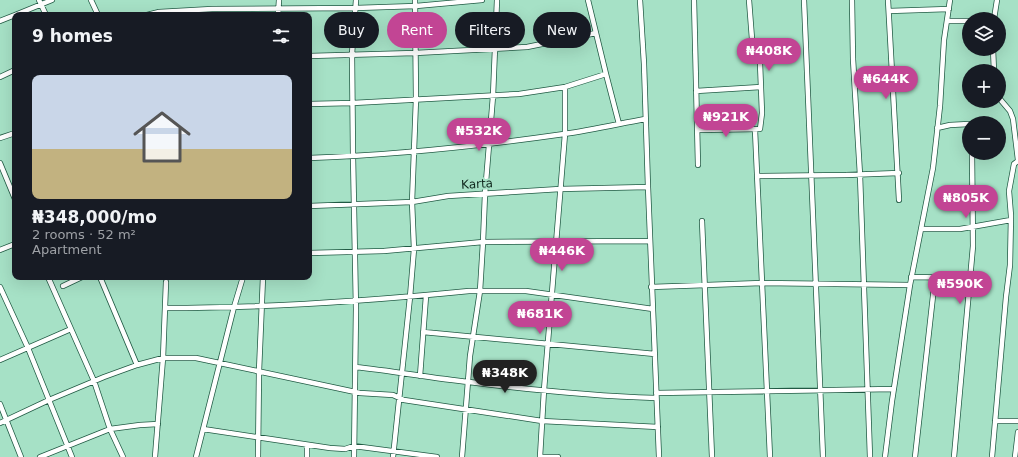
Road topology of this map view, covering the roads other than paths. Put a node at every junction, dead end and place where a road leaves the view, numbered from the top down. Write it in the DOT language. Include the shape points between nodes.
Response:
graph roads {
  1 [pos="52,0"];
  2 [pos="90,0"];
  3 [pos="279,0"];
  4 [pos="356,0"];
  5 [pos="415,0"];
  6 [pos="482,0"];
  7 [pos="497,0"];
  8 [pos="588,0"];
  9 [pos="640,0"];
  10 [pos="694,0"];
  11 [pos="750,0"];
  12 [pos="804,0"];
  13 [pos="852,0"];
  14 [pos="888,0"];
  15 [pos="950,0"];
  16 [pos="997,0"];
  17 [pos="40,2"];
  18 [pos="416,6"];
  19 [pos="356,8"];
  20 [pos="278,9"];
  21 [pos="949,9"];
  22 [pos="889,11"];
  23 [pos="21,12"];
  24 [pos="45,12"];
  25 [pos="96,12"];
  26 [pos="159,12"];
  27 [pos="497,12"];
  28 [pos="995,12"];
  29 [pos="12,16"];
  30 [pos="0,21"];
  31 [pos="947,21"];
  32 [pos="962,21"];
  33 [pos="596,34"];
  34 [pos="525,47"];
  35 [pos="496,48"];
  36 [pos="415,53"];
  37 [pos="352,54"];
  38 [pos="312,56"];
  39 [pos="12,71"];
  40 [pos="606,74"];
  41 [pos="0,77"];
  42 [pos="565,87"];
  43 [pos="761,87"];
  44 [pos="696,91"];
  45 [pos="493,96"];
  46 [pos="416,99"];
  47 [pos="353,103"];
  48 [pos="312,104"];
  49 [pos="1006,106"];
  50 [pos="645,119"];
  51 [pos="619,124"];
  52 [pos="962,124"];
  53 [pos="937,128"];
  54 [pos="696,130"];
  55 [pos="755,130"];
  56 [pos="12,134"];
  57 [pos="565,134"];
  58 [pos="0,138"];
  59 [pos="490,143"];
  60 [pos="414,151"];
  61 [pos="353,156"];
  62 [pos="312,158"];
  63 [pos="972,160"];
  64 [pos="1018,160"];
  65 [pos="0,163"];
  66 [pos="698,165"];
  67 [pos="899,173"];
  68 [pos="860,174"];
  69 [pos="812,175"];
  70 [pos="757,176"];
  71 [pos="12,188"];
  72 [pos="648,188"];
  73 [pos="560,189"];
  74 [pos="485,194"];
  75 [pos="899,200"];
  76 [pos="412,202"];
  77 [pos="354,205"];
  78 [pos="312,206"];
  79 [pos="1011,220"];
  80 [pos="702,221"];
  81 [pos="972,226"];
  82 [pos="921,229"];
  83 [pos="650,241"];
  84 [pos="483,242"];
  85 [pos="556,242"];
  86 [pos="12,245"];
  87 [pos="414,248"];
  88 [pos="0,250"];
  89 [pos="355,252"];
  90 [pos="312,253"];
  91 [pos="911,278"];
  92 [pos="935,278"];
  93 [pos="970,278"];
  94 [pos="49,280"];
  95 [pos="76,280"];
  96 [pos="101,280"];
  97 [pos="242,280"];
  98 [pos="263,280"];
  99 [pos="166,282"];
  100 [pos="762,283"];
  101 [pos="816,283"];
  102 [pos="864,284"];
  103 [pos="705,285"];
  104 [pos="910,285"];
  105 [pos="63,286"];
  106 [pos="0,287"];
  107 [pos="652,287"];
  108 [pos="480,291"];
  109 [pos="552,295"];
  110 [pos="426,296"];
  111 [pos="410,297"];
  112 [pos="356,300"];
  113 [pos="262,306"];
  114 [pos="234,307"];
  115 [pos="165,308"];
  116 [pos="653,309"];
  117 [pos="71,329"];
  118 [pos="423,332"];
  119 [pos="473,336"];
  120 [pos="548,344"];
  121 [pos="28,348"];
  122 [pos="655,354"];
  123 [pos="163,358"];
  124 [pos="0,360"];
  125 [pos="220,363"];
  126 [pos="137,366"];
  127 [pos="355,367"];
  128 [pos="259,371"];
  129 [pos="402,372"];
  130 [pos="420,376"];
  131 [pos="94,381"];
  132 [pos="468,382"];
  133 [pos="894,389"];
  134 [pos="544,390"];
  135 [pos="868,390"];
  136 [pos="354,391"];
  137 [pos="767,391"];
  138 [pos="820,391"];
  139 [pos="709,392"];
  140 [pos="656,395"];
  141 [pos="399,398"];
  142 [pos="49,400"];
  143 [pos="0,404"];
  144 [pos="466,409"];
  145 [pos="7,420"];
  146 [pos="542,421"];
  147 [pos="995,421"];
  148 [pos="1018,421"];
  149 [pos="0,423"];
  150 [pos="158,424"];
  151 [pos="658,427"];
  152 [pos="110,429"];
  153 [pos="203,429"];
  154 [pos="1018,432"];
  155 [pos="259,437"];
  156 [pos="307,445"];
  157 [pos="354,446"];
  158 [pos="68,447"];
  159 [pos="393,454"];
  160 [pos="21,457"];
  161 [pos="40,457"];
  162 [pos="72,457"];
  163 [pos="123,457"];
  164 [pos="155,457"];
  165 [pos="196,457"];
  166 [pos="258,457"];
  167 [pos="306,457"];
  168 [pos="354,457"];
  169 [pos="437,457"];
  170 [pos="462,457"];
  171 [pos="540,457"];
  172 [pos="558,457"];
  173 [pos="659,457"];
  174 [pos="712,457"];
  175 [pos="770,457"];
  176 [pos="823,457"];
  177 [pos="870,457"];
  178 [pos="886,457"];
  179 [pos="915,457"];
  180 [pos="954,457"];
  181 [pos="992,457"];
  182 [pos="1015,457"];
  1 -- 17 [label="street"];
  2 -- 25 [label="street"];
  3 -- 20 [label="street"];
  4 -- 19 [label="street"];
  5 -- 18 [label="street"];
  6 -- 18 [label="street"];
  7 -- 27 [label="street"];
  8 -- 33 [label="street"];
  9 -- 50 [label="street"];
  10 -- 44 [label="street"];
  11 -- 43 [label="street" via="753,52 760,63"];
  12 -- 69 [label="street"];
  13 -- 68 [label="street"];
  14 -- 22 [label="street"];
  15 -- 21 [label="street"];
  16 -- 28 [label="street"];
  17 -- 23 [label="street"];
  17 -- 24 [label="street"];
  18 -- 19 [label="street"];
  18 -- 36 [label="street"];
  19 -- 20 [label="street"];
  19 -- 37 [label="street"];
  20 -- 26 [label="street"];
  21 -- 22 [label="street"];
  21 -- 31 [label="street"];
  22 -- 67 [label="street"];
  29 -- 30 [label="street"];
  31 -- 32 [label="street"];
  31 -- 53 [label="street"];
  33 -- 34 [label="street"];
  33 -- 40 [label="street"];
  35 -- 36 [label="street"];
  35 -- 45 [label="street"];
  36 -- 37 [label="street"];
  36 -- 46 [label="street"];
  37 -- 38 [label="street"];
  37 -- 47 [label="street"];
  39 -- 41 [label="street"];
  40 -- 42 [label="street"];
  40 -- 51 [label="street"];
  42 -- 45 [label="street"];
  42 -- 57 [label="street"];
  43 -- 44 [label="street"];
  43 -- 55 [label="street" via="761,124 760,129"];
  44 -- 54 [label="street"];
  45 -- 46 [label="street"];
  45 -- 59 [label="street"];
  46 -- 47 [label="street"];
  46 -- 60 [label="street"];
  47 -- 48 [label="street"];
  47 -- 61 [label="street"];
  49 -- 64 [label="street" via="1013,119"];
  50 -- 51 [label="street"];
  50 -- 72 [label="street"];
  51 -- 57 [label="street"];
  52 -- 53 [label="street"];
  53 -- 82 [label="street" via="933,168"];
  54 -- 55 [label="street"];
  54 -- 66 [label="street"];
  55 -- 70 [label="street"];
  56 -- 58 [label="street"];
  57 -- 59 [label="street"];
  57 -- 73 [label="street"];
  59 -- 60 [label="street"];
  59 -- 74 [label="street"];
  60 -- 61 [label="street"];
  60 -- 76 [label="street"];
  61 -- 62 [label="street"];
  61 -- 77 [label="street"];
  63 -- 81 [label="street"];
  64 -- 79 [label="street" via="1014,164 1009,191"];
  65 -- 71 [label="street"];
  67 -- 68 [label="street"];
  67 -- 75 [label="street"];
  68 -- 69 [label="street"];
  68 -- 102 [label="street"];
  69 -- 70 [label="street"];
  69 -- 101 [label="street"];
  70 -- 100 [label="street"];
  72 -- 73 [label="street, Karta"];
  72 -- 83 [label="street"];
  73 -- 74 [label="street, Karta"];
  73 -- 85 [label="street"];
  74 -- 76 [label="street, Karta" via="448,196"];
  74 -- 84 [label="street"];
  76 -- 77 [label="street, Karta"];
  76 -- 87 [label="street"];
  77 -- 78 [label="street, Karta"];
  77 -- 89 [label="street"];
  79 -- 81 [label="street"];
  79 -- 147 [label="street" via="1010,265"];
  80 -- 103 [label="street"];
  81 -- 82 [label="street" via="960,229"];
  81 -- 93 [label="street"];
  82 -- 91 [label="street"];
  83 -- 85 [label="street"];
  83 -- 107 [label="street"];
  84 -- 85 [label="street"];
  84 -- 87 [label="street"];
  84 -- 108 [label="street"];
  85 -- 109 [label="street"];
  86 -- 88 [label="street"];
  87 -- 89 [label="street"];
  87 -- 111 [label="street"];
  89 -- 90 [label="street"];
  89 -- 112 [label="street"];
  91 -- 92 [label="street"];
  91 -- 104 [label="street"];
  92 -- 93 [label="street"];
  92 -- 179 [label="street"];
  93 -- 180 [label="street"];
  94 -- 117 [label="street"];
  95 -- 105 [label="street"];
  96 -- 126 [label="street"];
  97 -- 114 [label="street"];
  98 -- 113 [label="street"];
  99 -- 115 [label="street"];
  100 -- 101 [label="street"];
  100 -- 103 [label="street"];
  100 -- 137 [label="street"];
  101 -- 102 [label="street"];
  101 -- 138 [label="street"];
  102 -- 104 [label="street"];
  102 -- 135 [label="street"];
  103 -- 107 [label="street"];
  103 -- 139 [label="street"];
  104 -- 133 [label="street"];
  106 -- 121 [label="street"];
  107 -- 116 [label="street"];
  108 -- 109 [label="street" via="526,291"];
  108 -- 110 [label="street"];
  108 -- 119 [label="street"];
  109 -- 116 [label="street"];
  109 -- 120 [label="street"];
  110 -- 111 [label="street"];
  110 -- 118 [label="street"];
  111 -- 112 [label="street"];
  111 -- 129 [label="street"];
  112 -- 113 [label="street"];
  112 -- 127 [label="street"];
  113 -- 114 [label="street"];
  113 -- 128 [label="street"];
  114 -- 115 [label="street"];
  114 -- 125 [label="street"];
  115 -- 123 [label="street"];
  116 -- 122 [label="street"];
  117 -- 121 [label="street"];
  117 -- 131 [label="street"];
  118 -- 119 [label="street"];
  118 -- 130 [label="street"];
  119 -- 120 [label="street"];
  119 -- 132 [label="street"];
  120 -- 122 [label="street"];
  120 -- 134 [label="street"];
  121 -- 124 [label="street"];
  121 -- 142 [label="street"];
  122 -- 140 [label="street"];
  123 -- 125 [label="street" via="196,358"];
  123 -- 126 [label="street"];
  123 -- 150 [label="street"];
  125 -- 128 [label="street"];
  125 -- 153 [label="street"];
  126 -- 131 [label="street"];
  127 -- 129 [label="street"];
  127 -- 136 [label="street"];
  128 -- 136 [label="street"];
  128 -- 155 [label="street"];
  129 -- 130 [label="street"];
  129 -- 141 [label="street"];
  130 -- 132 [label="street"];
  131 -- 142 [label="street"];
  131 -- 152 [label="street"];
  132 -- 134 [label="street"];
  132 -- 144 [label="street"];
  133 -- 135 [label="street"];
  133 -- 178 [label="street"];
  134 -- 140 [label="street"];
  134 -- 146 [label="street"];
  135 -- 138 [label="street"];
  135 -- 177 [label="street"];
  136 -- 141 [label="street" via="393,395"];
  136 -- 157 [label="street"];
  137 -- 138 [label="street"];
  137 -- 139 [label="street"];
  137 -- 175 [label="street"];
  138 -- 176 [label="street"];
  139 -- 140 [label="street"];
  139 -- 174 [label="street"];
  140 -- 151 [label="street"];
  141 -- 144 [label="street"];
  141 -- 159 [label="street"];
  142 -- 145 [label="street"];
  142 -- 158 [label="street"];
  143 -- 145 [label="street"];
  144 -- 146 [label="street"];
  144 -- 170 [label="street"];
  145 -- 149 [label="street"];
  145 -- 160 [label="street"];
  146 -- 151 [label="street"];
  146 -- 171 [label="street"];
  147 -- 148 [label="street"];
  147 -- 181 [label="street"];
  150 -- 152 [label="street"];
  150 -- 164 [label="street"];
  151 -- 173 [label="street"];
  152 -- 158 [label="street"];
  152 -- 163 [label="street"];
  153 -- 155 [label="street"];
  153 -- 165 [label="street"];
  154 -- 182 [label="street"];
  155 -- 156 [label="street"];
  155 -- 166 [label="street"];
  156 -- 157 [label="street" via="345,449"];
  156 -- 167 [label="street"];
  157 -- 159 [label="street"];
  157 -- 168 [label="street"];
  158 -- 161 [label="street"];
  158 -- 162 [label="street"];
  159 -- 169 [label="street"];
  171 -- 172 [label="street"];
}
